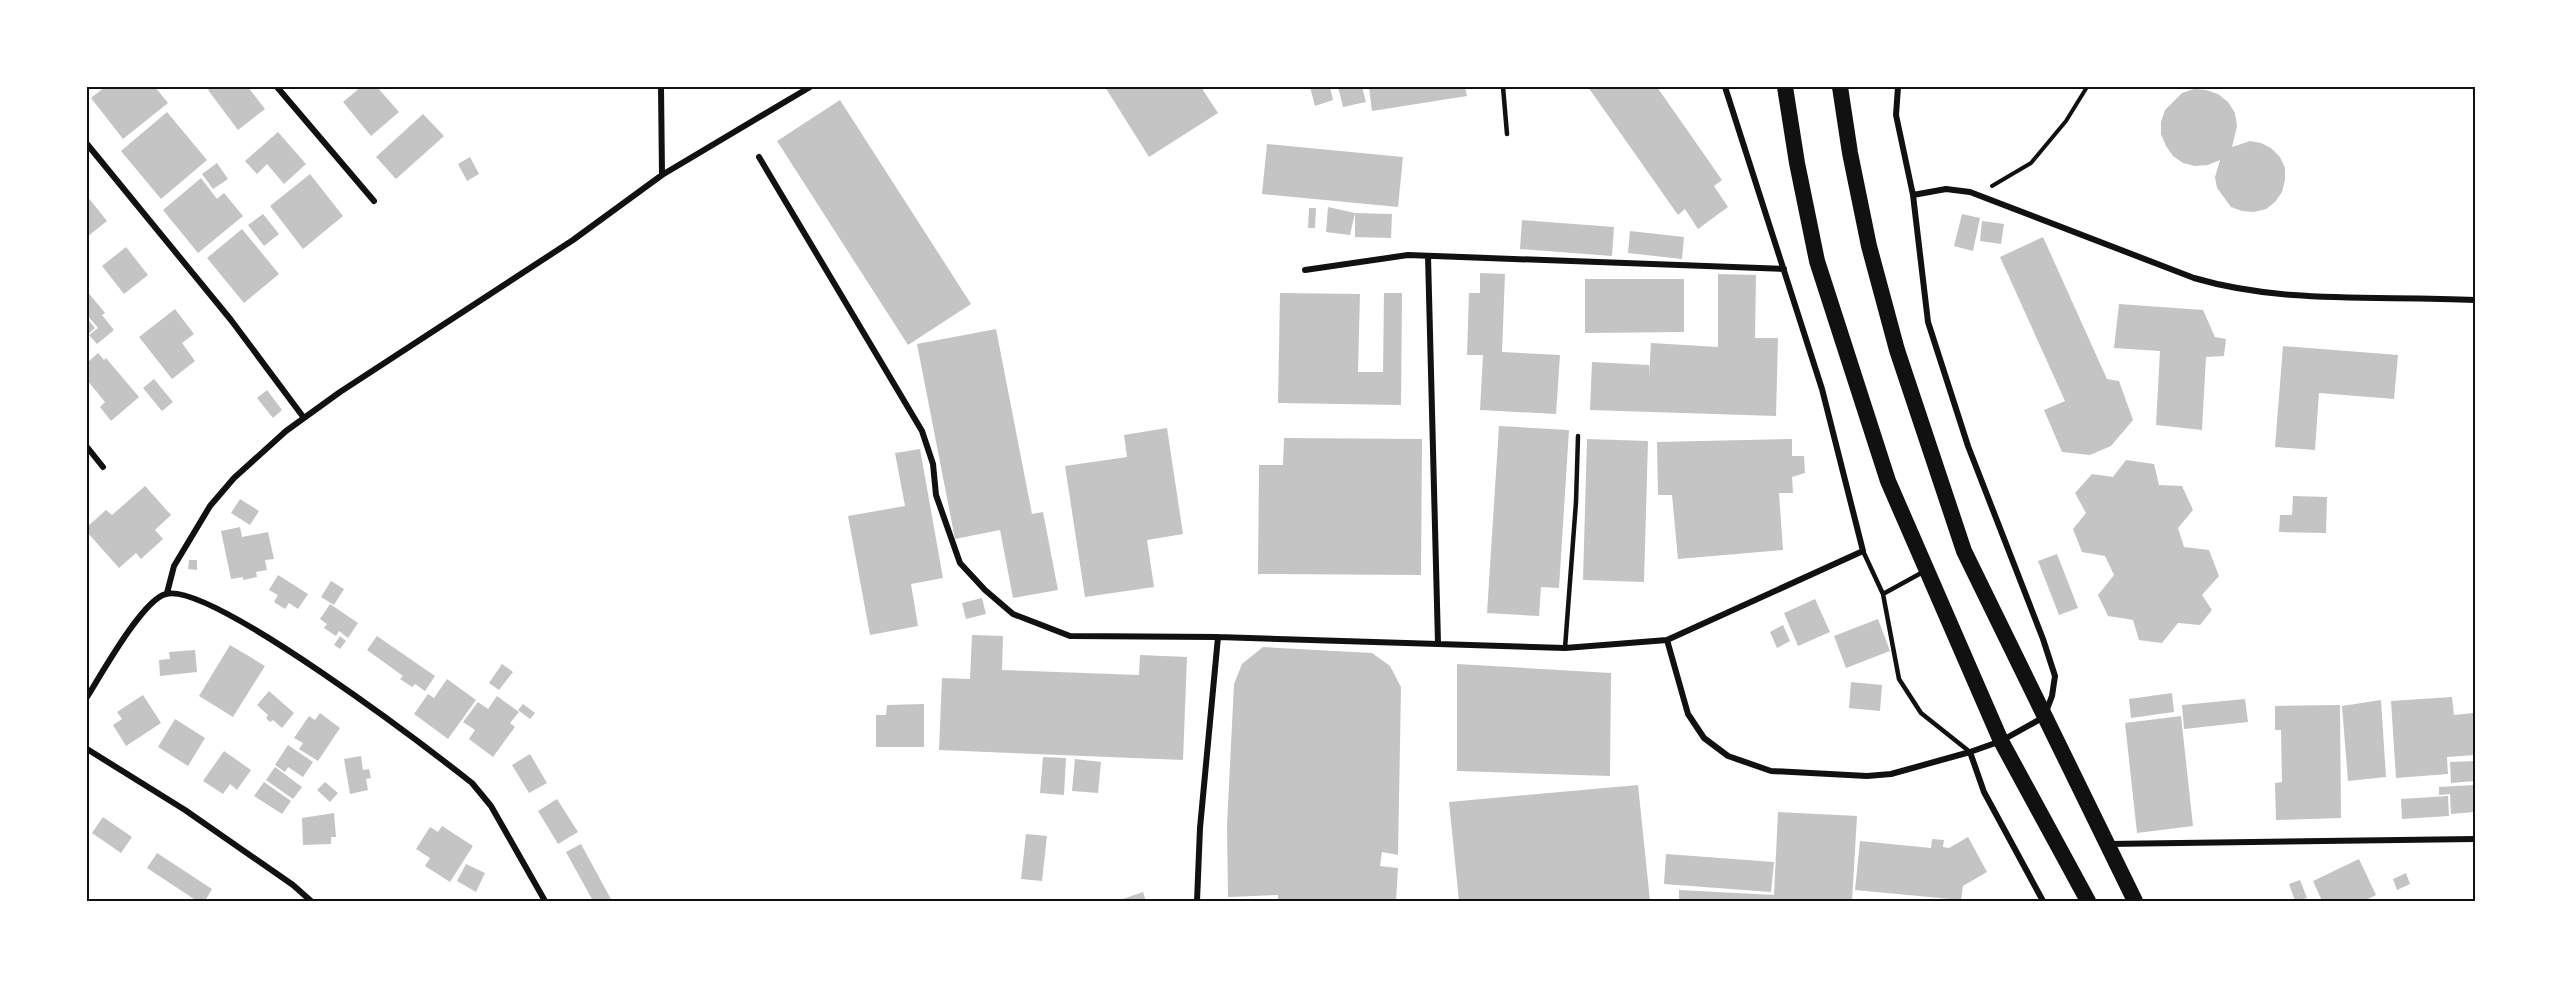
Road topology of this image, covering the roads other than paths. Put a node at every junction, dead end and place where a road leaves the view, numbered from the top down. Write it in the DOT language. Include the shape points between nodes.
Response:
graph roads {
  1 [pos="277,87"];
  2 [pos="661,87"];
  3 [pos="810,87"];
  4 [pos="1503,87"];
  5 [pos="1725,87"];
  6 [pos="1785,87"];
  7 [pos="1840,87"];
  8 [pos="1898,87"];
  9 [pos="1507,134"];
  10 [pos="87,144"];
  11 [pos="759,157"];
  12 [pos="662,175"];
  13 [pos="1913,195"];
  14 [pos="374,201"];
  15 [pos="1428,256"];
  16 [pos="1784,269"];
  17 [pos="1305,270"];
  18 [pos="2475,300"];
  19 [pos="304,418"];
  20 [pos="1578,436"];
  21 [pos="87,447"];
  22 [pos="104,467"];
  23 [pos="1863,551"];
  24 [pos="1926,570"];
  25 [pos="167,593"];
  26 [pos="1883,594"];
  27 [pos="1218,637"];
  28 [pos="1667,640"];
  29 [pos="1438,643"];
  30 [pos="1565,648"];
  31 [pos="87,697"];
  32 [pos="2044,717"];
  33 [pos="2001,741"];
  34 [pos="87,749"];
  35 [pos="1970,752"];
  36 [pos="2475,839"];
  37 [pos="2108,844"];
  38 [pos="311,901"];
  39 [pos="545,901"];
  40 [pos="1197,901"];
  41 [pos="2043,901"];
  42 [pos="2088,901"];
  43 [pos="2135,901"];
  1 -- 14 [label="street"];
  2 -- 12 [label="street"];
  3 -- 12 [label="street"];
  4 -- 9 [label="lane"];
  5 -- 16 [label="street"];
  6 -- 24 [label="highway" via="1821,272 1888,481"];
  7 -- 32 [label="highway" via="1869,246 1897,350 1964,552"];
  8 -- 13 [label="street" via="1896,115"];
  10 -- 19 [label="street"];
  11 -- 27 [label="street" via="922,431 933,464 936,495 960,563 985,590 1013,614 1070,636"];
  12 -- 19 [label="street" via="573,240"];
  13 -- 18 [label="street" via="1959,189 2226,287 2260,293 2367,299"];
  13 -- 32 [label="street" via="1928,322 1968,446 2055,676"];
  15 -- 16 [label="street"];
  15 -- 17 [label="street" via="1408,255"];
  15 -- 29 [label="street"];
  16 -- 23 [label="street" via="1822,389"];
  19 -- 25 [label="street" via="222,491 174,566"];
  20 -- 30 [label="lane"];
  21 -- 22 [label="street"];
  23 -- 26 [label="lane"];
  23 -- 28 [label="street"];
  24 -- 26 [label="lane"];
  24 -- 33 [label="highway"];
  25 -- 31 [label="street" via="139,618"];
  25 -- 39 [label="street" via="179,593 211,605 273,640 472,783 491,806"];
  26 -- 35 [label="lane" via="1895,666 1909,698 1921,713"];
  27 -- 29 [label="street"];
  27 -- 40 [label="street"];
  28 -- 30 [label="street"];
  28 -- 35 [label="street" via="1688,714 1704,738 1728,756 1771,771 1866,777 1907,771"];
  29 -- 30 [label="street"];
  32 -- 33 [label="street"];
  32 -- 37 [label="highway"];
  33 -- 35 [label="street"];
  33 -- 42 [label="highway"];
  34 -- 38 [label="street" via="185,810"];
  35 -- 41 [label="street" via="1984,792"];
  36 -- 37 [label="street"];
  37 -- 43 [label="highway"];
}
